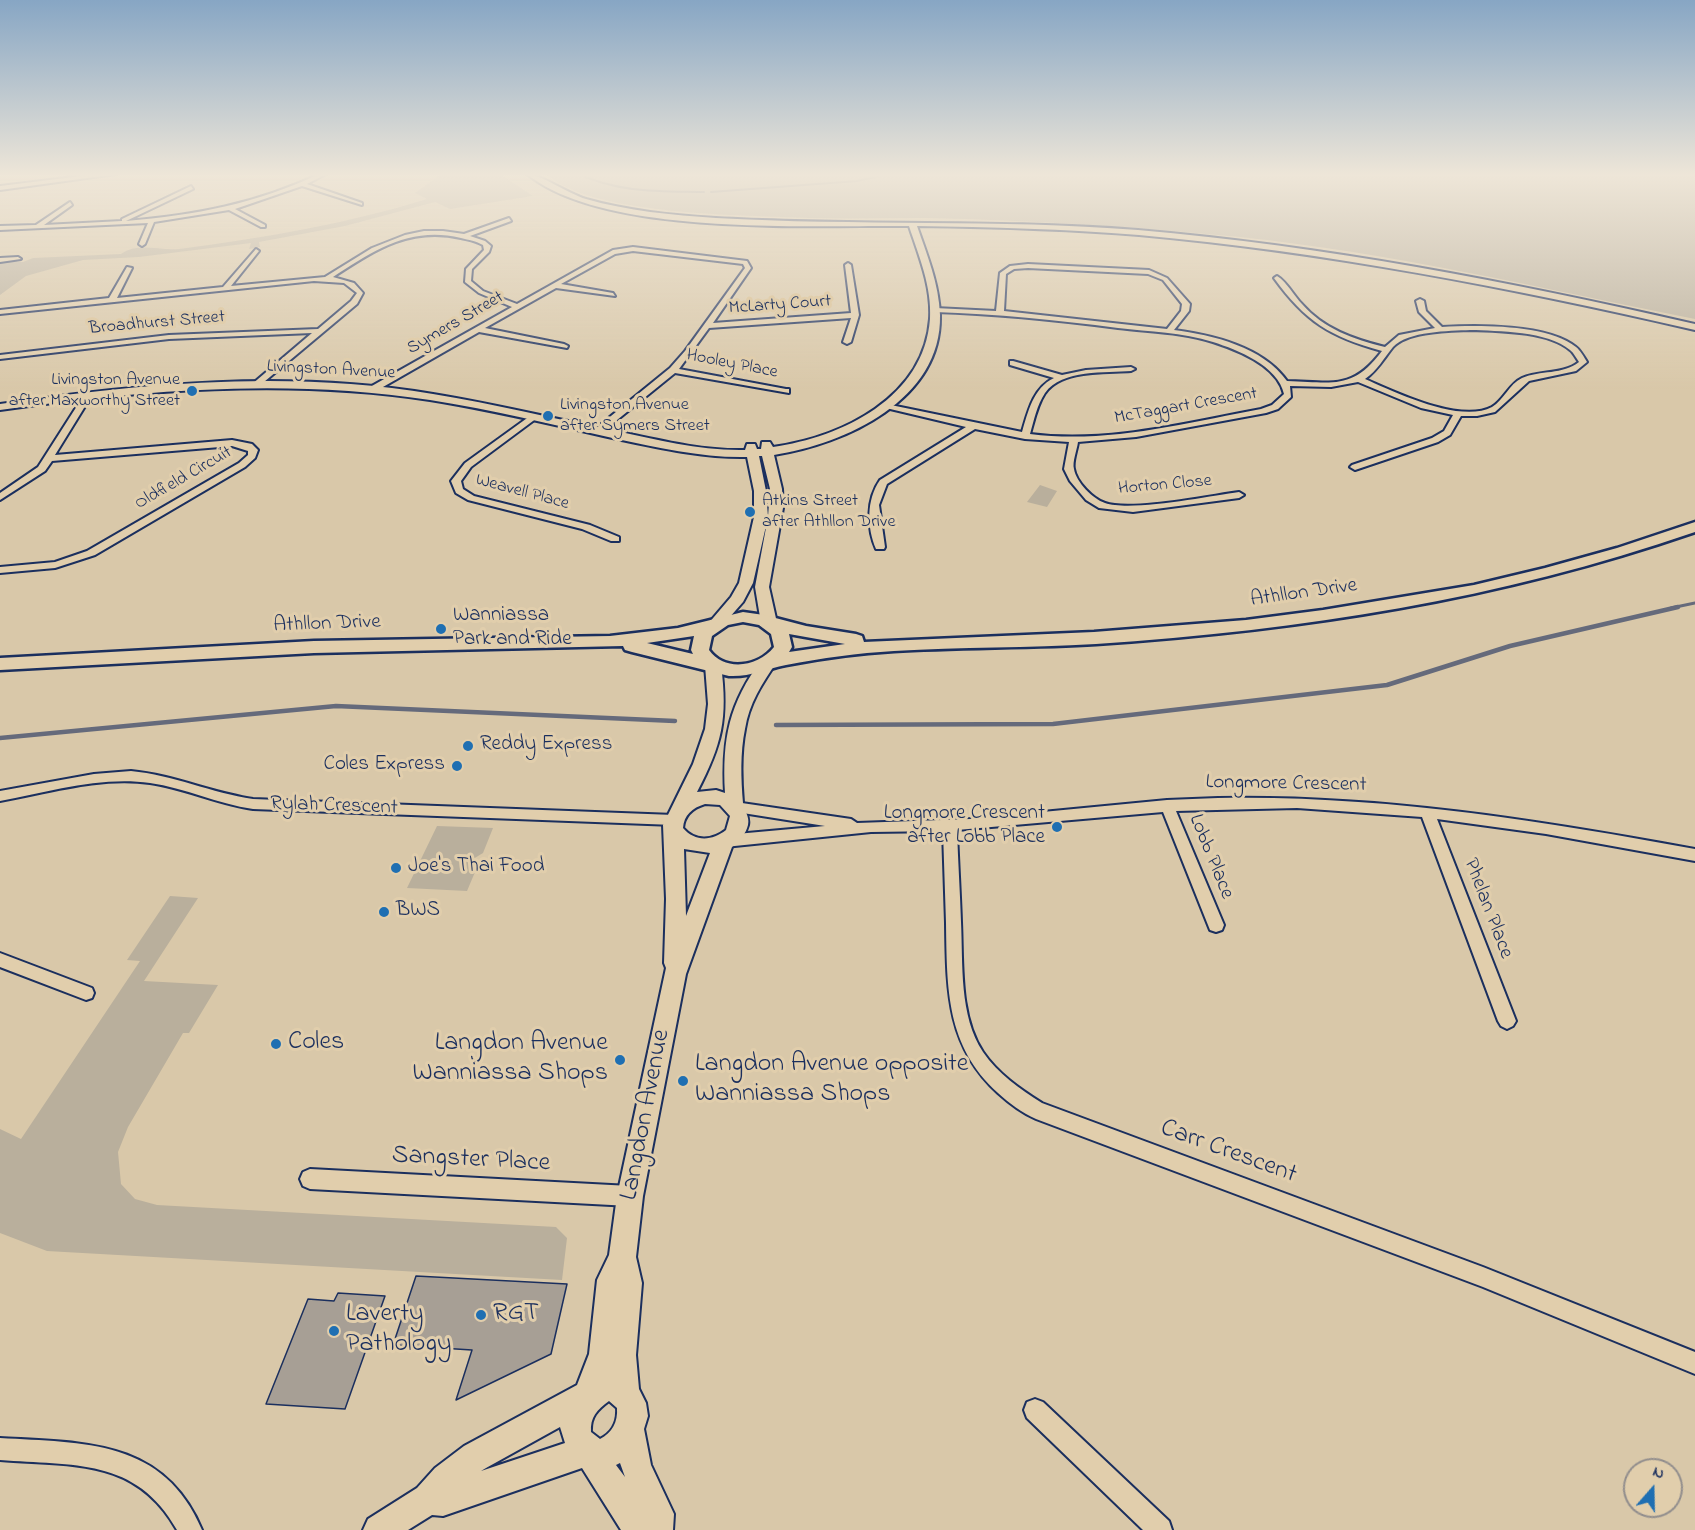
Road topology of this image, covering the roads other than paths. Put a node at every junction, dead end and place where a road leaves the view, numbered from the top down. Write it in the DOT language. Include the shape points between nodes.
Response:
graph roads {
  1 [pos="381,245"];
  2 [pos="486,245"];
  3 [pos="919,245"];
  4 [pos="1253,245"];
  5 [pos="256,251"];
  6 [pos="18,259"];
  7 [pos="0,260"];
  8 [pos="848,265"];
  9 [pos="129,268"];
  10 [pos="1277,278"];
  11 [pos="326,279"];
  12 [pos="554,285"];
  13 [pos="225,288"];
  14 [pos="613,295"];
  15 [pos="112,300"];
  16 [pos="1420,301"];
  17 [pos="517,306"];
  18 [pos="935,310"];
  19 [pos="1000,311"];
  20 [pos="2,313"];
  21 [pos="855,315"];
  22 [pos="708,326"];
  23 [pos="1695,327"];
  24 [pos="477,329"];
  25 [pos="318,331"];
  26 [pos="1442,331"];
  27 [pos="1168,332"];
  28 [pos="847,342"];
  29 [pos="564,346"];
  30 [pos="1388,350"];
  31 [pos="0,357"];
  32 [pos="1013,363"];
  33 [pos="1131,369"];
  34 [pos="673,370"];
  35 [pos="1062,378"];
  36 [pos="1358,379"];
  37 [pos="1287,383"];
  38 [pos="255,385"];
  39 [pos="373,389"];
  40 [pos="786,391"];
  41 [pos="88,395"];
  42 [pos="0,406"];
  43 [pos="889,406"];
  44 [pos="1459,412"];
  45 [pos="533,418"];
  46 [pos="974,426"];
  47 [pos="844,430"];
  48 [pos="598,431"];
  49 [pos="1025,436"];
  50 [pos="1074,439"];
  51 [pos="657,444"];
  52 [pos="795,447"];
  53 [pos="766,449"];
  54 [pos="752,450"];
  55 [pos="724,454"];
  56 [pos="50,458"];
  57 [pos="1355,467"];
  58 [pos="764,469"];
  59 [pos="1239,495"];
  60 [pos="0,496"];
  61 [pos="1680,532"];
  62 [pos="615,539"];
  63 [pos="879,547"];
  64 [pos="0,570"];
  65 [pos="770,623"];
  66 [pos="715,625"];
  67 [pos="610,642"];
  68 [pos="909,645"];
  69 [pos="769,662"];
  70 [pos="45,663"];
  71 [pos="0,664"];
  72 [pos="712,665"];
  73 [pos="0,669"];
  74 [pos="0,796"];
  75 [pos="1167,805"];
  76 [pos="734,807"];
  77 [pos="1427,812"];
  78 [pos="675,820"];
  79 [pos="950,826"];
  80 [pos="873,827"];
  81 [pos="724,841"];
  82 [pos="1695,855"];
  83 [pos="1215,925"];
  84 [pos="0,960"];
  85 [pos="675,974"];
  86 [pos="86,993"];
  87 [pos="1507,1021"];
  88 [pos="310,1179"];
  89 [pos="630,1196"];
  90 [pos="622,1257"];
  91 [pos="1695,1364"];
  92 [pos="625,1393"];
  93 [pos="588,1396"];
  94 [pos="1035,1410"];
  95 [pos="630,1431"];
  96 [pos="0,1449"];
  97 [pos="589,1452"];
  98 [pos="428,1499"];
  99 [pos="190,1530"];
  100 [pos="380,1530"];
  101 [pos="637,1530"];
  102 [pos="657,1530"];
  103 [pos="1160,1530"];
  1 -- 11 [label="street"];
  2 -- 17 [label="street" via="487,251 469,269 468,282 481,292"];
  3 -- 18 [label="street, Livingston Avenue"];
  4 -- 23 [label="street" via="1332,255 1527,290"];
  5 -- 13 [label="street"];
  6 -- 7 [label="street"];
  8 -- 21 [label="street, McLarty Court"];
  9 -- 15 [label="street"];
  10 -- 30 [label="street" via="1296,305 1323,327 1344,339"];
  11 -- 13 [label="street"];
  11 -- 25 [label="street" via="348,282 360,293"];
  12 -- 14 [label="street"];
  12 -- 17 [label="street, Symers Street"];
  12 -- 22 [label="street, Symers Street" via="607,254 627,249 745,262 748,268"];
  13 -- 15 [label="street"];
  15 -- 20 [label="street"];
  16 -- 26 [label="street" via="1423,312"];
  17 -- 24 [label="street, Symers Street"];
  18 -- 19 [label="street, McTaggart Crescent"];
  18 -- 43 [label="street, Livingston Avenue" via="925,359 908,387"];
  19 -- 27 [label="street, McTaggart Crescent"];
  19 -- 27 [label="street" via="1003,273 1012,267 1149,272 1165,279 1186,304"];
  21 -- 22 [label="street, McLarty Court"];
  21 -- 28 [label="street, McLarty Court"];
  22 -- 34 [label="street, Symers Street"];
  24 -- 29 [label="street"];
  24 -- 39 [label="street, Symers Street"];
  25 -- 31 [label="street, Broadhurst Street" via="169,337"];
  25 -- 38 [label="street"];
  26 -- 30 [label="street" via="1409,334"];
  26 -- 44 [label="street" via="1495,327 1530,332 1563,344 1580,355 1582,362 1575,369 1525,380 1494,410"];
  27 -- 37 [label="street, McTaggart Crescent" via="1205,337 1235,347 1276,371"];
  30 -- 36 [label="street" via="1370,372"];
  32 -- 35 [label="street"];
  33 -- 35 [label="street"];
  34 -- 40 [label="street, Hooley Place"];
  34 -- 48 [label="street, Symers Street"];
  35 -- 49 [label="street" via="1048,385 1040,395"];
  36 -- 37 [label="street" via="1323,385"];
  36 -- 44 [label="street" via="1412,401"];
  37 -- 50 [label="street, McTaggart Crescent" via="1288,394 1283,401 1263,411 1123,435"];
  38 -- 39 [label="street, Livingston Avenue"];
  38 -- 41 [label="street, Livingston Avenue"];
  39 -- 45 [label="street, Livingston Avenue"];
  41 -- 42 [label="street, Livingston Avenue"];
  41 -- 56 [label="street"];
  43 -- 46 [label="street, McTaggart Crescent"];
  43 -- 47 [label="street, Livingston Avenue"];
  44 -- 57 [label="street" via="1447,433 1435,440"];
  45 -- 48 [label="street, Livingston Avenue"];
  45 -- 62 [label="street, Weavell Place" via="468,465 456,481 459,491 471,498 586,526"];
  46 -- 49 [label="street, McTaggart Crescent"];
  46 -- 63 [label="street" via="883,482 873,506"];
  47 -- 52 [label="street, Livingston Avenue"];
  47 -- 53 [label="street, Livingston Avenue"];
  48 -- 51 [label="street, Livingston Avenue"];
  49 -- 50 [label="street, McTaggart Crescent"];
  50 -- 59 [label="street, Horton Close" via="1069,469 1089,498 1103,506 1133,509"];
  51 -- 54 [label="street, Livingston Avenue"];
  51 -- 55 [label="street, Livingston Avenue"];
  52 -- 53 [label="street, Livingston Avenue"];
  52 -- 58 [label="street"];
  53 -- 54 [label="street, Livingston Avenue"];
  53 -- 58 [label="street"];
  54 -- 55 [label="street, Livingston Avenue"];
  54 -- 58 [label="street"];
  55 -- 58 [label="street"];
  56 -- 60 [label="street" via="30,479"];
  56 -- 64 [label="street, Oldfield Circuit" via="232,443 242,443 253,450 242,465 91,553 55,565"];
  58 -- 65 [label="street" via="776,489 762,587"];
  58 -- 66 [label="street" via="761,517 746,583 738,599"];
  61 -- 68 [label="main road, Athllon Drive" via="1524,578 1334,613 1094,638"];
  65 -- 66 [label="main road" via="743,617"];
  65 -- 68 [label="main road, Athllon Drive" via="825,636"];
  65 -- 69 [label="main road" via="784,642"];
  66 -- 67 [label="main road, Athllon Drive"];
  66 -- 72 [label="main road" via="703,634 699,645 702,656"];
  67 -- 70 [label="main road, Athllon Drive" via="325,647"];
  67 -- 72 [label="main road, Athllon Drive"];
  68 -- 69 [label="main road, Athllon Drive" via="824,651"];
  69 -- 72 [label="main road" via="741,670"];
  69 -- 76 [label="street" via="746,694 740,711 733,746"];
  70 -- 71 [label="main road, Athllon Drive"];
  70 -- 73 [label="main road, Athllon Drive"];
  72 -- 78 [label="street" via="717,700 712,735"];
  74 -- 78 [label="street, Rylah Crescent" via="123,777 151,778 253,804"];
  75 -- 77 [label="street, Longmore Crescent" via="1295,803"];
  75 -- 79 [label="street, Longmore Crescent"];
  75 -- 83 [label="street, Lobb Place"];
  76 -- 78 [label="street" via="712,797 693,800"];
  76 -- 80 [label="street, Longmore Crescent"];
  76 -- 81 [label="street" via="738,825"];
  77 -- 82 [label="street, Longmore Crescent" via="1568,831"];
  77 -- 87 [label="street, Phelan Place"];
  78 -- 81 [label="street" via="677,837 690,845 707,847"];
  78 -- 85 [label="street, Langdon Avenue"];
  79 -- 80 [label="street, Longmore Crescent"];
  79 -- 91 [label="street, Carr Crescent" via="956,999 963,1029 985,1071 1008,1093 1036,1110 1483,1277"];
  80 -- 81 [label="street, Longmore Crescent"];
  81 -- 85 [label="street, Langdon Avenue"];
  84 -- 86 [label="street"];
  85 -- 89 [label="street, Langdon Avenue"];
  88 -- 89 [label="street, Sangster Place"];
  89 -- 90 [label="street, Langdon Avenue"];
  90 -- 92 [label="street, Langdon Avenue" via="629,1276 630,1297 622,1356"];
  90 -- 93 [label="street, Langdon Avenue" via="611,1280 603,1354"];
  92 -- 93 [label="street" via="608,1386"];
  92 -- 95 [label="street" via="633,1410"];
  93 -- 97 [label="street" via="580,1407 576,1426 580,1443"];
  93 -- 98 [label="street" via="475,1456"];
  94 -- 103 [label="street"];
  95 -- 97 [label="street" via="612,1451"];
  95 -- 102 [label="street" via="636,1467 658,1514"];
  96 -- 99 [label="street" via="110,1458 149,1476 180,1508"];
  97 -- 98 [label="street" via="443,1500"];
  97 -- 101 [label="street" via="627,1506"];
  98 -- 100 [label="street"];
}
